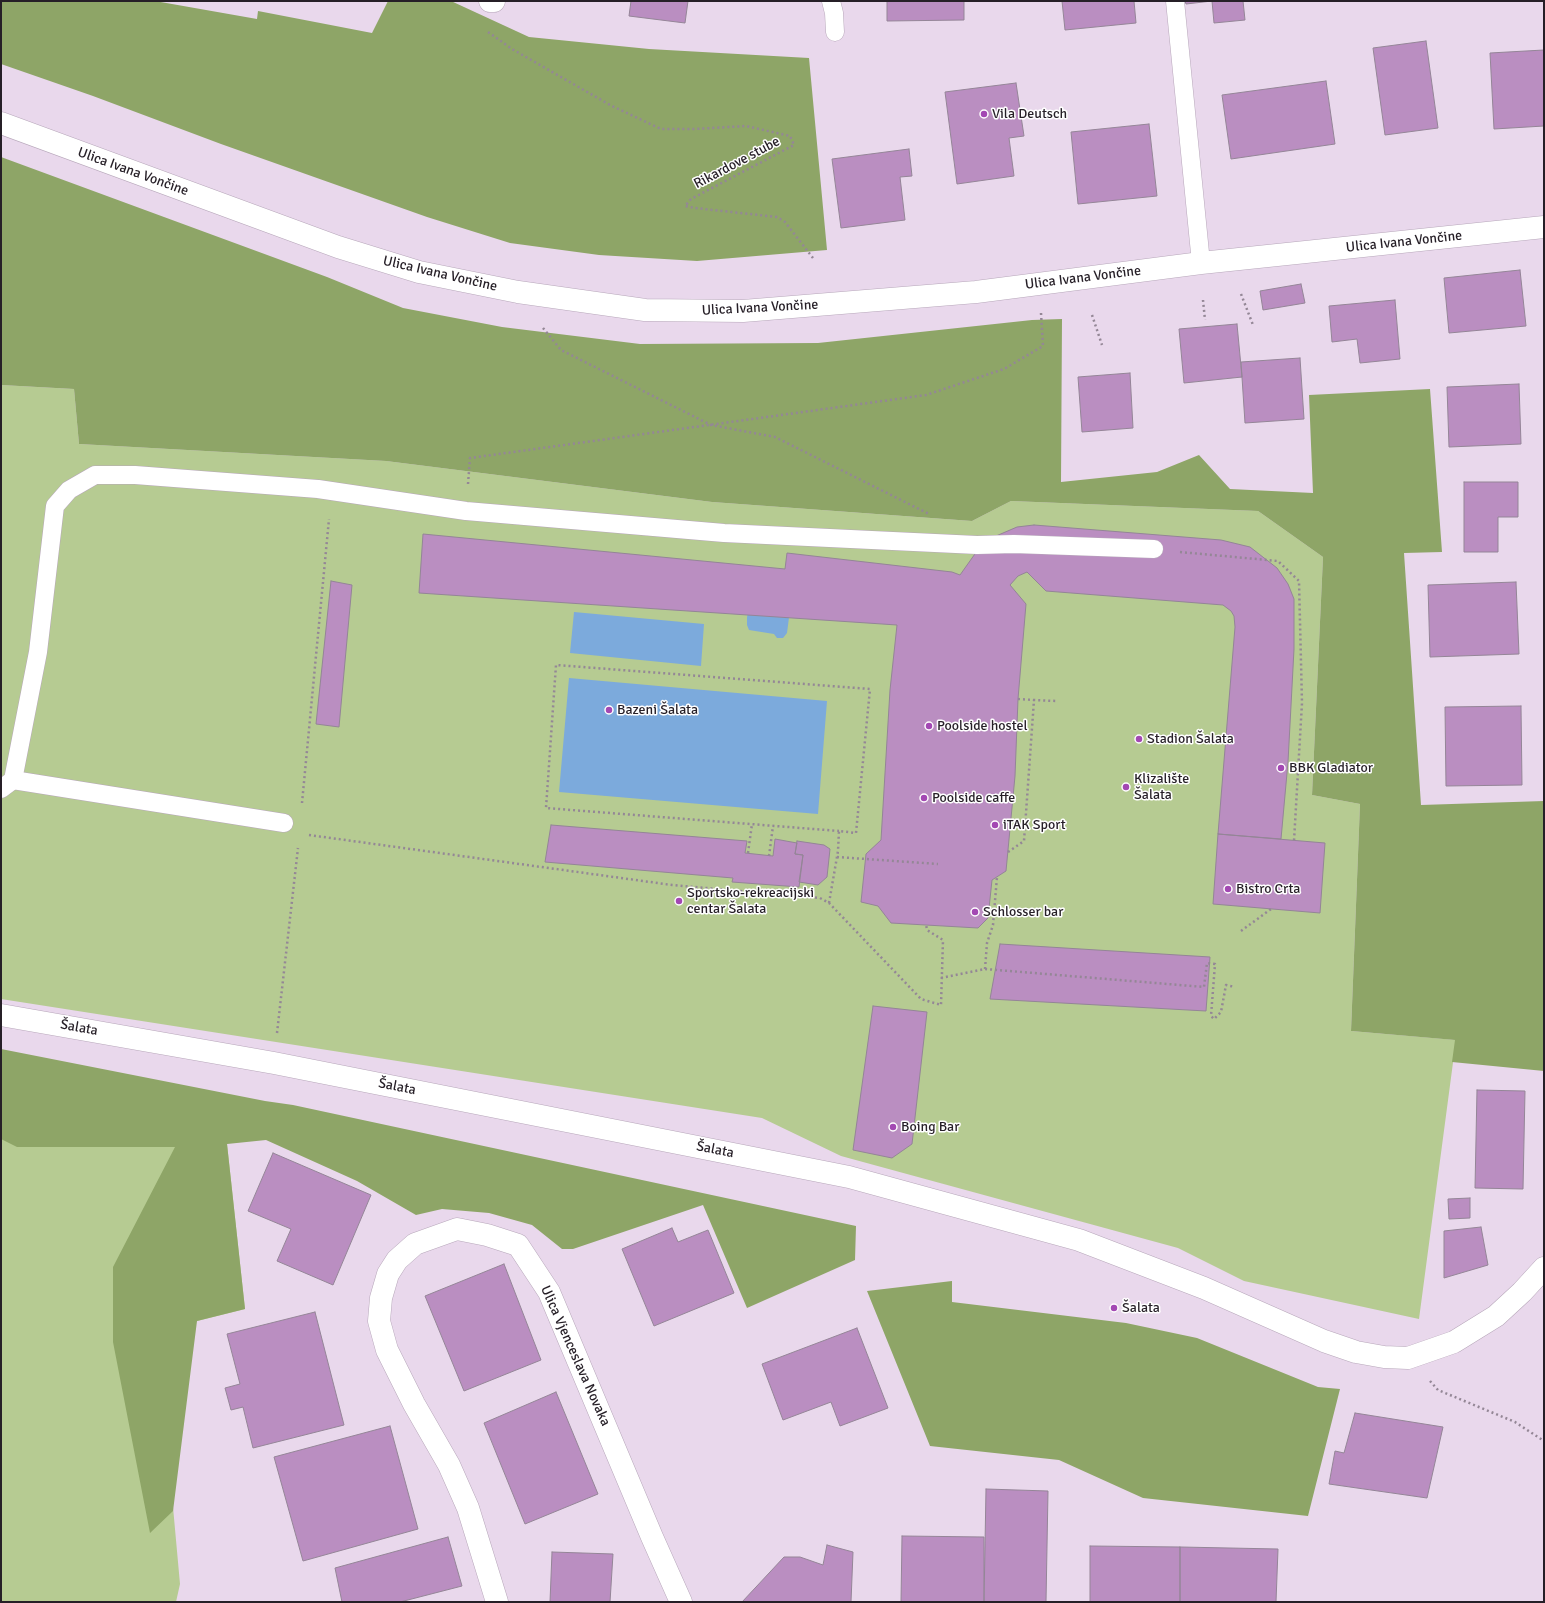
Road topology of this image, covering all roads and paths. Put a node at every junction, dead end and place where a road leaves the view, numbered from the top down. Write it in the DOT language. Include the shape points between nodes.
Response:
graph roads {
  1 [pos="490,1"];
  2 [pos="494,1"];
  3 [pos="830,1"];
  4 [pos="1175,1"];
  5 [pos="487,31"];
  6 [pos="835,32"];
  7 [pos="1,123"];
  8 [pos="1544,227"];
  9 [pos="812,258"];
  10 [pos="1200,263"];
  11 [pos="1241,294"];
  12 [pos="1203,300"];
  13 [pos="1041,310"];
  14 [pos="1092,315"];
  15 [pos="1205,320"];
  16 [pos="1253,325"];
  17 [pos="543,328"];
  18 [pos="1102,345"];
  19 [pos="711,425"];
  20 [pos="466,511"];
  21 [pos="323,516"];
  22 [pos="935,517"];
  23 [pos="1154,549"];
  24 [pos="1018,699"];
  25 [pos="1034,700"];
  26 [pos="1056,702"];
  27 [pos="7,784"];
  28 [pos="284,823"];
  29 [pos="752,824"];
  30 [pos="773,826"];
  31 [pos="839,831"];
  32 [pos="299,834"];
  33 [pos="1294,841"];
  34 [pos="1008,852"];
  35 [pos="748,853"];
  36 [pos="769,856"];
  37 [pos="837,857"];
  38 [pos="938,864"];
  39 [pos="997,877"];
  40 [pos="829,903"];
  41 [pos="1271,909"];
  42 [pos="926,924"];
  43 [pos="1241,931"];
  44 [pos="985,969"];
  45 [pos="941,978"];
  46 [pos="1235,987"];
  47 [pos="1,1015"];
  48 [pos="274,1063"];
  49 [pos="1544,1268"];
  50 [pos="1438,1390"];
  51 [pos="1544,1441"];
  52 [pos="497,1602"];
  53 [pos="680,1602"];
  1 -- 2 [label="street"];
  3 -- 6 [label="lane" via="834,12"];
  4 -- 10 [label="lane"];
  5 -- 9 [label="path, Rikardove stube" via="512,49 610,105 661,129 746,126 790,136 794,145 691,199 685,206 777,217 784,222"];
  7 -- 10 [label="street, Ulica Ivana Vončine" via="338,247 419,272 518,292 645,310 743,312 976,292"];
  8 -- 10 [label="street, Ulica Ivana Vončine"];
  11 -- 16 [label="path"];
  12 -- 15 [label="path"];
  13 -- 19 [label="path" via="1043,346 1004,369 926,395"];
  14 -- 18 [label="path"];
  17 -- 19 [label="path" via="561,350"];
  19 -- 20 [label="path" via="470,458"];
  19 -- 22 [label="path" via="775,437"];
  20 -- 23 [label="lane" via="724,533 969,545"];
  20 -- 27 [label="lane" via="318,489 135,475 95,475 69,490 55,506 38,652"];
  21 -- 32 [label="path" via="329,518"];
  23 -- 33 [label="path" via="1278,561 1299,581 1302,703"];
  24 -- 25 [label="path"];
  25 -- 26 [label="path"];
  25 -- 34 [label="path" via="1024,841"];
  27 -- 28 [label="lane"];
  28 -- 32 [label="path"];
  29 -- 30 [label="path"];
  29 -- 31 [label="path" via="546,808 556,665 870,689 856,833"];
  29 -- 35 [label="path"];
  30 -- 31 [label="path"];
  30 -- 36 [label="path"];
  31 -- 37 [label="path"];
  32 -- 40 [label="path" via="672,886 820,898"];
  32 -- 48 [label="path"];
  37 -- 38 [label="path"];
  37 -- 40 [label="path"];
  39 -- 44 [label="path" via="993,925 987,943"];
  40 -- 45 [label="path" via="921,999 941,1005"];
  41 -- 43 [label="path"];
  42 -- 45 [label="path" via="927,930 943,940"];
  44 -- 45 [label="path"];
  44 -- 46 [label="path" via="1204,987 1207,964 1215,964 1211,1016 1214,1019 1222,1012 1226,985"];
  47 -- 48 [label="street, Šalata"];
  48 -- 49 [label="street, Šalata" via="849,1177 1079,1240 1204,1288 1324,1341 1356,1352 1384,1357 1408,1358 1454,1342 1496,1316"];
  50 -- 51 [label="path" via="1515,1422"];
  52 -- 53 [label="street, Ulica Vjenceslava Novaka" via="468,1508 449,1465 387,1350 379,1321 386,1280 397,1260 415,1244 457,1228 518,1245 549,1292"];
}
